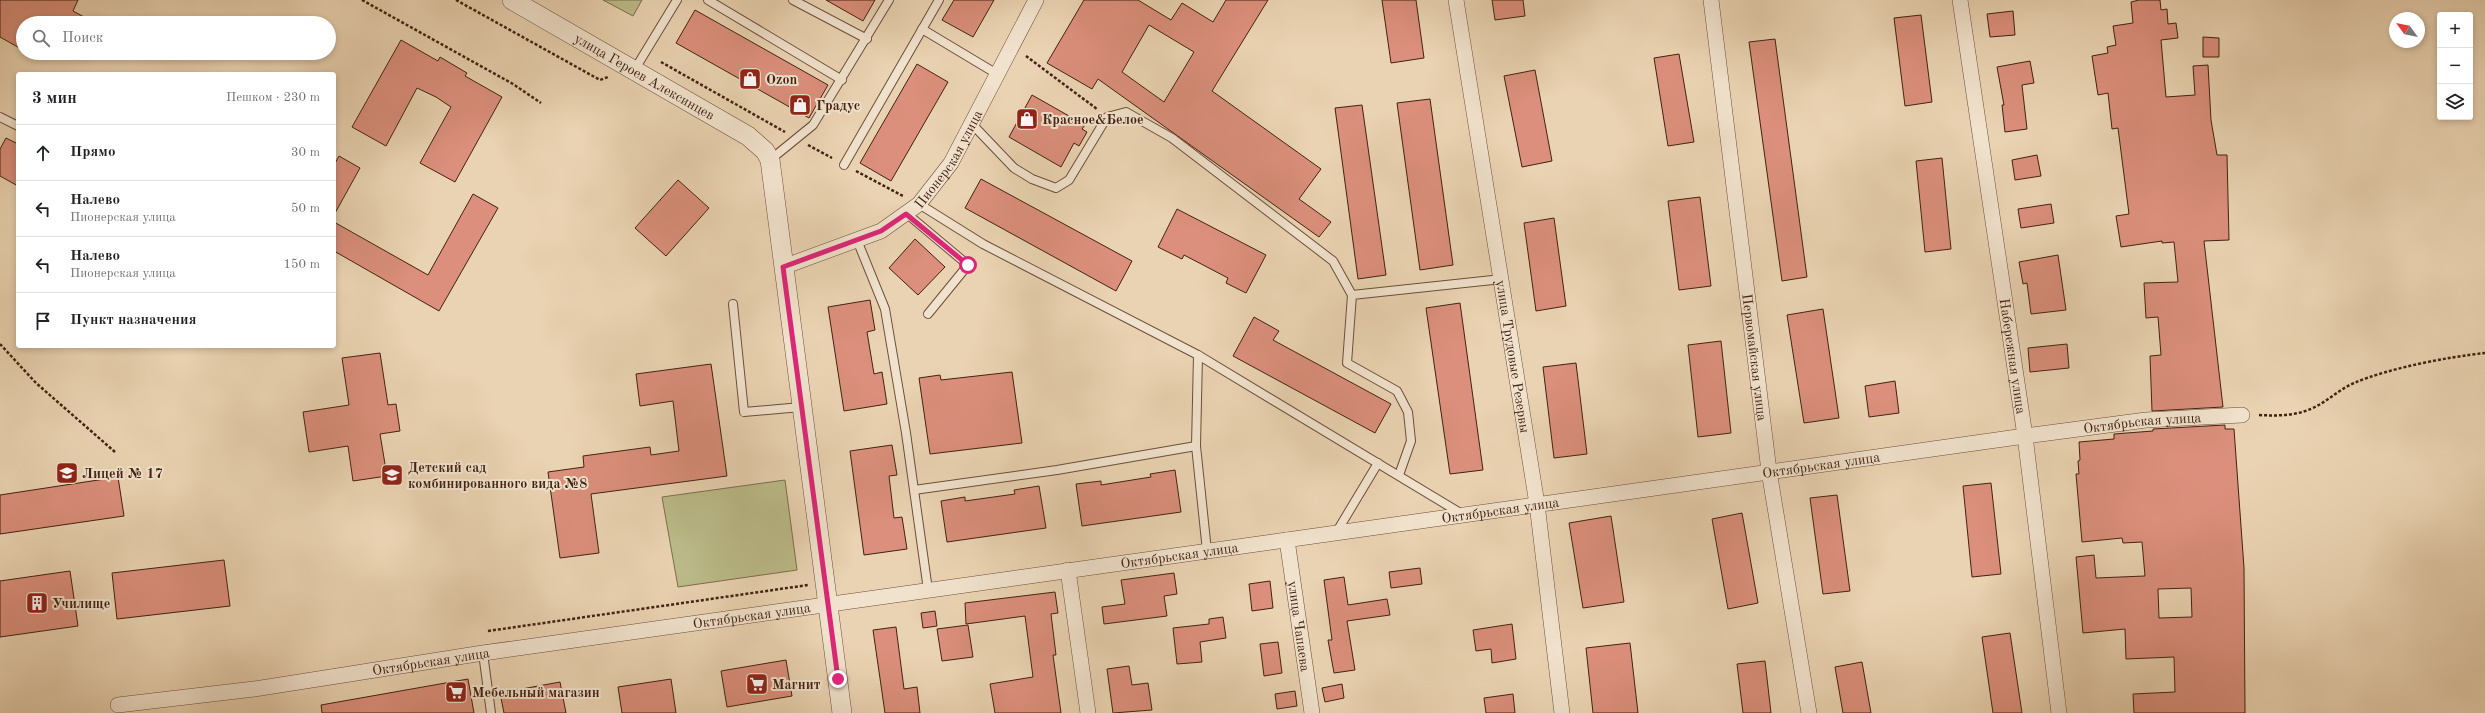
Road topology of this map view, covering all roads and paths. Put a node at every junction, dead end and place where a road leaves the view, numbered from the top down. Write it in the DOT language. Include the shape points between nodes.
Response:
graph roads {
  1 [pos="362,0"];
  2 [pos="456,0"];
  3 [pos="512,0"];
  4 [pos="677,0"];
  5 [pos="708,0"];
  6 [pos="793,0"];
  7 [pos="889,0"];
  8 [pos="939,0"];
  9 [pos="1036,0"];
  10 [pos="1456,0"];
  11 [pos="1711,0"];
  12 [pos="1960,0"];
  13 [pos="922,30"];
  14 [pos="867,39"];
  15 [pos="644,52"];
  16 [pos="1025,56"];
  17 [pos="627,65"];
  18 [pos="997,74"];
  19 [pos="842,80"];
  20 [pos="541,103"];
  21 [pos="0,117"];
  22 [pos="1107,117"];
  23 [pos="972,124"];
  24 [pos="16,125"];
  25 [pos="798,139"];
  26 [pos="770,160"];
  27 [pos="844,165"];
  28 [pos="919,204"];
  29 [pos="906,214"];
  30 [pos="857,240"];
  31 [pos="783,267"];
  32 [pos="1502,279"];
  33 [pos="1352,295"];
  34 [pos="733,304"];
  35 [pos="928,314"];
  36 [pos="0,344"];
  37 [pos="2485,353"];
  38 [pos="1198,355"];
  39 [pos="800,407"];
  40 [pos="2242,415"];
  41 [pos="2025,436"];
  42 [pos="1196,446"];
  43 [pos="115,452"];
  44 [pos="1378,463"];
  45 [pos="1769,471"];
  46 [pos="1399,475"];
  47 [pos="914,490"];
  48 [pos="1537,504"];
  49 [pos="1463,515"];
  50 [pos="1336,532"];
  51 [pos="1287,540"];
  52 [pos="1207,551"];
  53 [pos="1068,570"];
  54 [pos="813,582"];
  55 [pos="928,590"];
  56 [pos="827,604"];
  57 [pos="488,631"];
  58 [pos="483,653"];
  59 [pos="119,709"];
  60 [pos="491,713"];
  61 [pos="842,713"];
  62 [pos="1088,713"];
  63 [pos="1312,713"];
  64 [pos="1562,713"];
  65 [pos="1809,713"];
  66 [pos="2059,713"];
  1 -- 20 [label="path" via="513,84"];
  2 -- 17 [label="path" via="600,80"];
  3 -- 17 [label="street, улица Героев Алексинцев"];
  4 -- 15 [label="lane"];
  5 -- 19 [label="lane"];
  6 -- 14 [label="lane"];
  7 -- 14 [label="lane"];
  8 -- 13 [label="lane"];
  9 -- 18 [label="street, Пионерская улица"];
  10 -- 32 [label="street, улица Трудовые Резервы"];
  11 -- 45 [label="street, Первомайская улица"];
  12 -- 41 [label="street, Набережная улица"];
  13 -- 18 [label="lane"];
  13 -- 27 [label="lane"];
  14 -- 19 [label="lane"];
  15 -- 17 [label="lane"];
  15 -- 25 [label="path"];
  16 -- 22 [label="path"];
  17 -- 26 [label="street, улица Героев Алексинцев" via="748,136 766,151"];
  18 -- 23 [label="street, Пионерская улица"];
  19 -- 25 [label="lane" via="813,125"];
  21 -- 24 [label="lane"];
  22 -- 23 [label="lane" via="1069,180 1056,188 1032,180 1014,168"];
  22 -- 33 [label="lane" via="1126,112 1172,138 1333,261"];
  23 -- 28 [label="street, Пионерская улица" via="951,163"];
  25 -- 26 [label="lane"];
  25 -- 27 [label="path"];
  26 -- 31 [label="street"];
  27 -- 28 [label="path"];
  28 -- 29 [label="street, Пионерская улица"];
  28 -- 38 [label="lane" via="983,244"];
  29 -- 30 [label="street, Пионерская улица" via="881,231"];
  29 -- 35 [label="lane" via="968,265"];
  30 -- 31 [label="street, Пионерская улица"];
  30 -- 47 [label="lane" via="885,309"];
  31 -- 39 [label="street"];
  32 -- 33 [label="lane"];
  32 -- 48 [label="street, улица Трудовые Резервы"];
  33 -- 46 [label="lane" via="1347,363 1397,391 1408,412 1411,441"];
  34 -- 39 [label="lane" via="744,412"];
  36 -- 43 [label="path" via="36,383"];
  37 -- 40 [label="path" via="2400,369 2354,383 2315,407 2289,416"];
  38 -- 42 [label="lane"];
  38 -- 44 [label="lane"];
  39 -- 54 [label="street"];
  40 -- 41 [label="street, Октябрьская улица" via="2146,420"];
  41 -- 45 [label="street, Октябрьская улица"];
  41 -- 66 [label="street, Набережная улица"];
  42 -- 47 [label="lane" via="1057,470"];
  42 -- 52 [label="lane"];
  44 -- 46 [label="lane"];
  44 -- 50 [label="lane"];
  45 -- 48 [label="street, Октябрьская улица"];
  45 -- 65 [label="street, Первомайская улица"];
  46 -- 49 [label="lane"];
  47 -- 55 [label="lane"];
  48 -- 49 [label="street, Октябрьская улица"];
  48 -- 64 [label="street, улица Трудовые Резервы"];
  49 -- 50 [label="street, Октябрьская улица"];
  50 -- 51 [label="street, Октябрьская улица"];
  51 -- 52 [label="street, Октябрьская улица"];
  51 -- 63 [label="street, улица Чапаева"];
  52 -- 53 [label="street, Октябрьская улица"];
  53 -- 55 [label="street, Октябрьская улица"];
  53 -- 62 [label="street"];
  54 -- 56 [label="street"];
  54 -- 57 [label="path"];
  55 -- 56 [label="street, Октябрьская улица"];
  56 -- 58 [label="street, Октябрьская улица"];
  56 -- 61 [label="street"];
  58 -- 59 [label="street, Октябрьская улица"];
  58 -- 60 [label="lane"];
}
